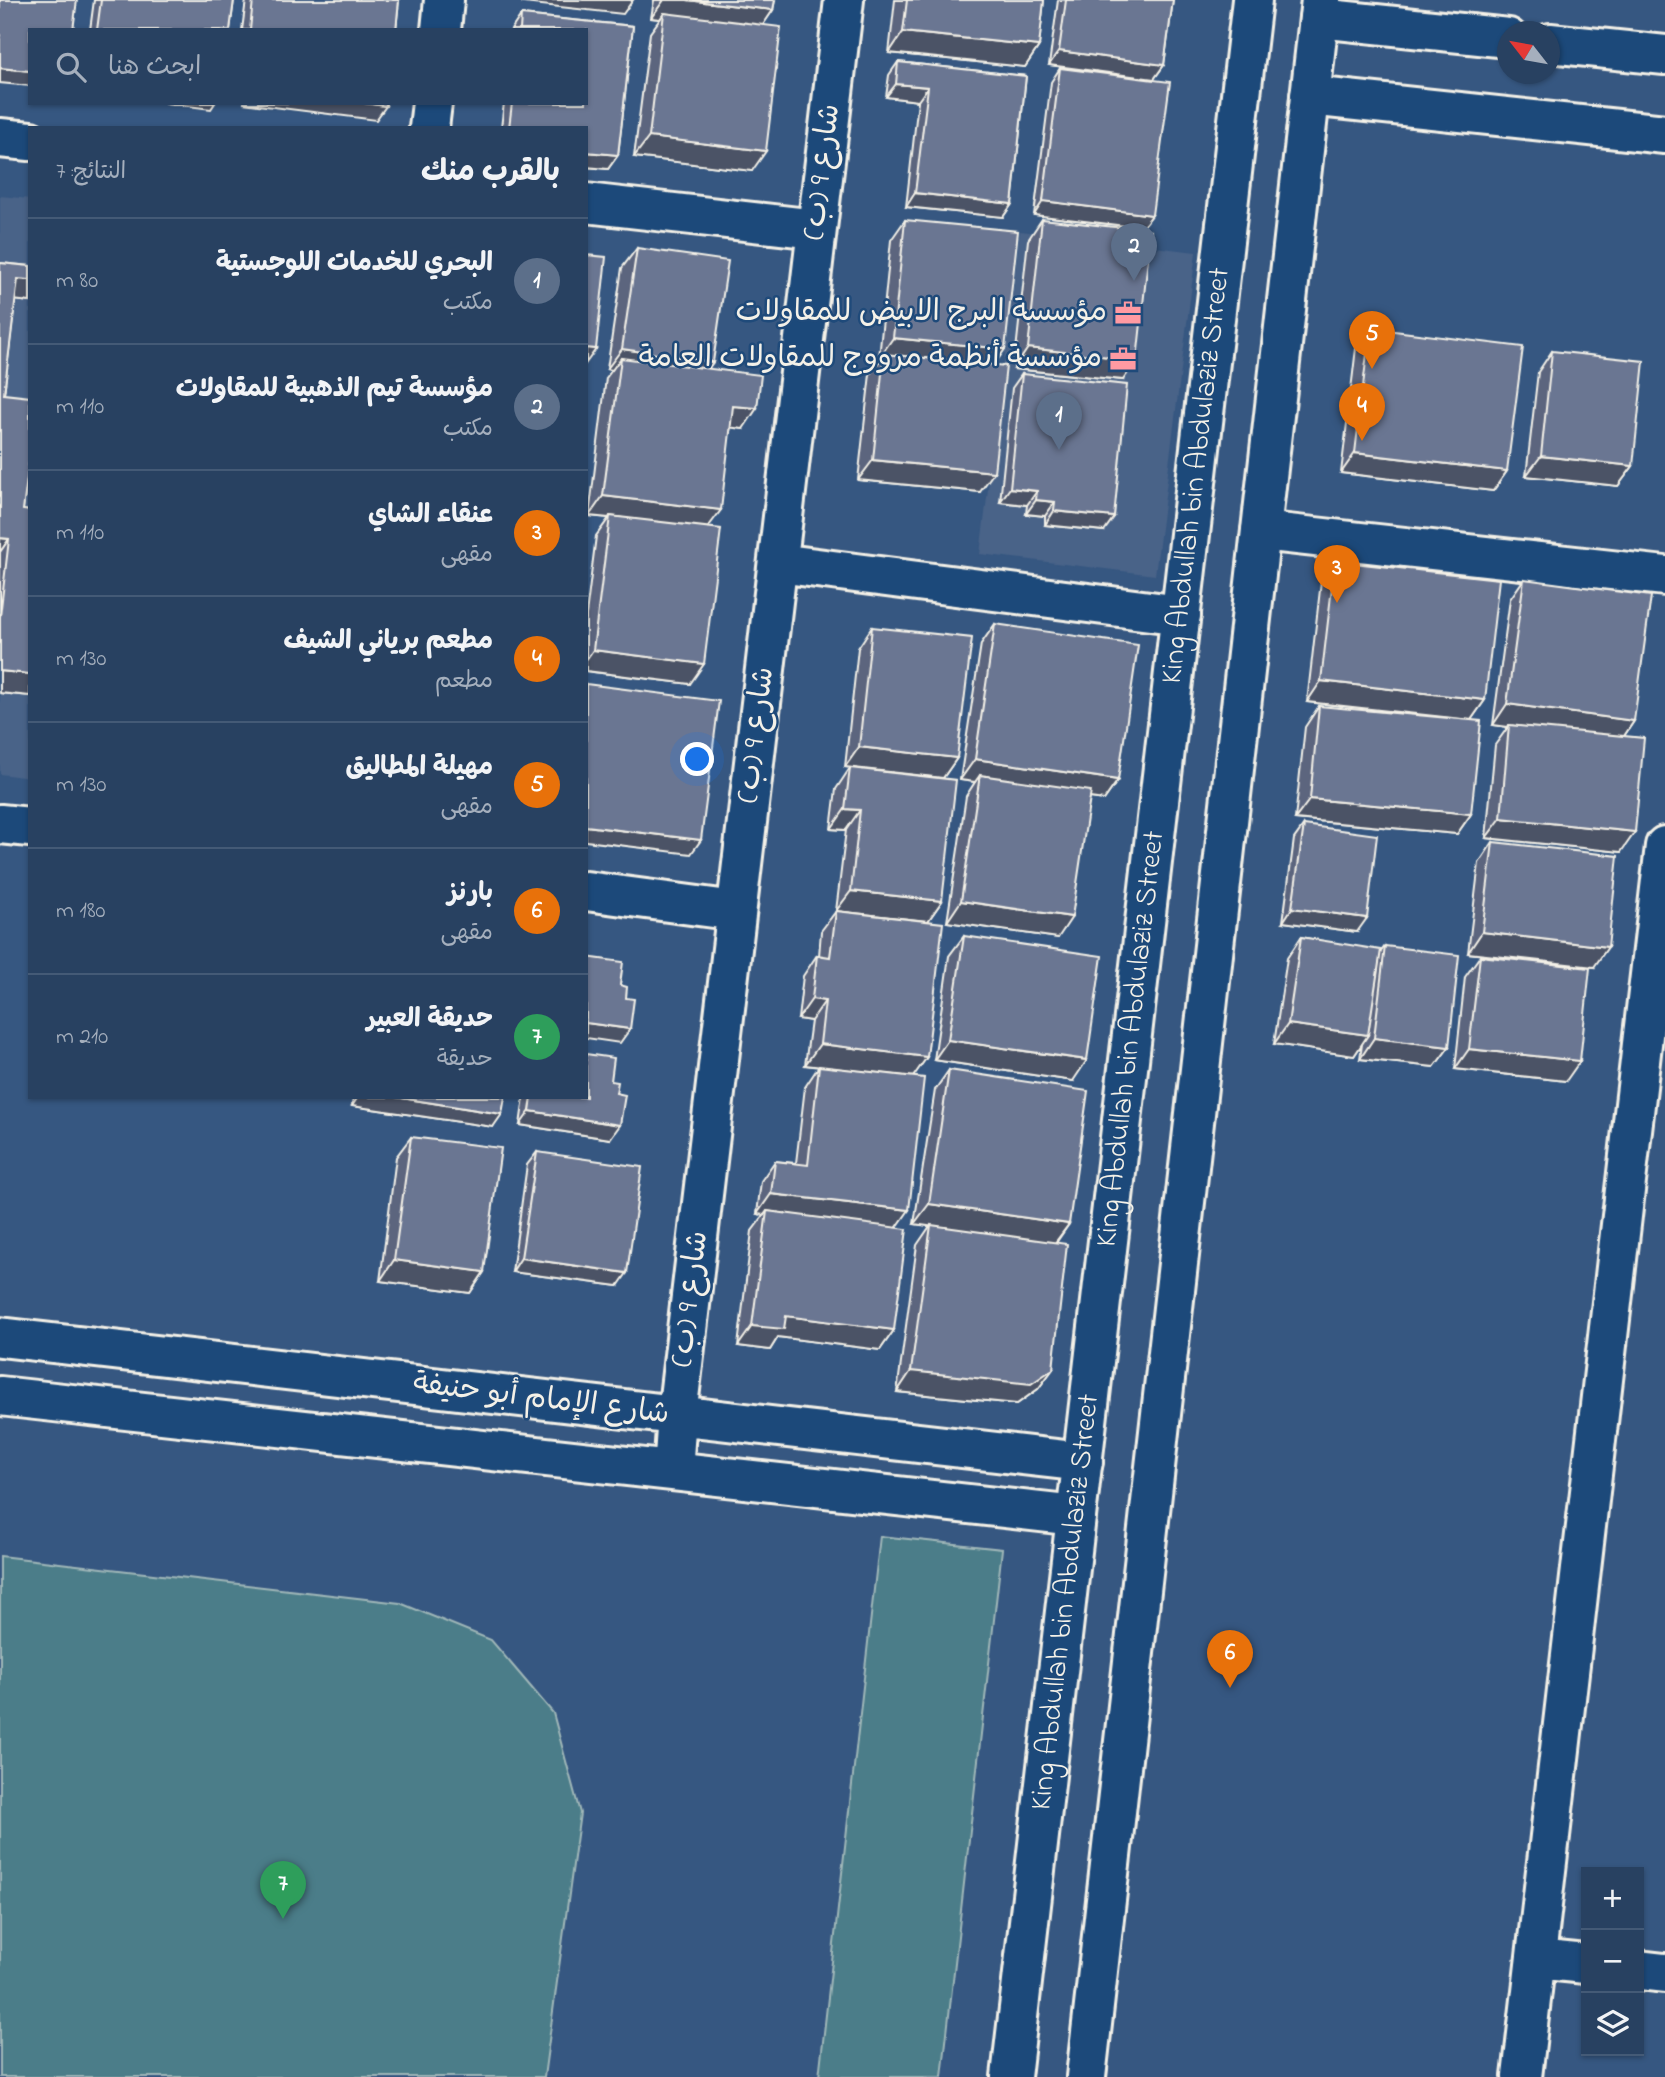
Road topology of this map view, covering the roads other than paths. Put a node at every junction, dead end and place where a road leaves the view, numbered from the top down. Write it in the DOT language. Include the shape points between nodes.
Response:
graph roads {
  1 [pos="444,0"];
  2 [pos="844,0"];
  3 [pos="1252,0"];
  4 [pos="1320,9"];
  5 [pos="441,28"];
  6 [pos="1497,36"];
  7 [pos="1560,44"];
  8 [pos="1665,55"];
  9 [pos="1310,96"];
  10 [pos="432,105"];
  11 [pos="429,126"];
  12 [pos="1665,134"];
  13 [pos="0,138"];
  14 [pos="28,141"];
  15 [pos="588,203"];
  16 [pos="816,229"];
  17 [pos="1261,531"];
  18 [pos="778,563"];
  19 [pos="1665,576"];
  20 [pos="1181,615"];
  21 [pos="0,824"];
  22 [pos="28,827"];
  23 [pos="1665,846"];
  24 [pos="588,891"];
  25 [pos="736,912"];
  26 [pos="0,1337"];
  27 [pos="0,1396"];
  28 [pos="677,1415"];
  29 [pos="1083,1462"];
  30 [pos="673,1471"];
  31 [pos="1076,1516"];
  32 [pos="1536,1959"];
  33 [pos="1581,1964"];
  34 [pos="1644,1971"];
  35 [pos="1665,1973"];
  36 [pos="1011,2077"];
  37 [pos="1086,2077"];
  38 [pos="1522,2077"];
  1 -- 5 [label="street"];
  2 -- 16 [label="street, شارع 9 (ب)"];
  3 -- 20 [label="street, King Abdullah bin Abdulaziz Street"];
  4 -- 6 [label="street"];
  4 -- 9 [label="street"];
  7 -- 8 [label="street"];
  9 -- 12 [label="street"];
  9 -- 17 [label="street"];
  10 -- 11 [label="street"];
  13 -- 14 [label="street"];
  15 -- 16 [label="street"];
  16 -- 18 [label="street, شارع 9 (ب)"];
  17 -- 19 [label="street"];
  17 -- 37 [label="street"];
  18 -- 20 [label="street"];
  18 -- 25 [label="street, شارع 9 (ب)"];
  20 -- 29 [label="street, King Abdullah bin Abdulaziz Street"];
  21 -- 22 [label="street"];
  23 -- 32 [label="street"];
  24 -- 25 [label="street"];
  25 -- 28 [label="street, شارع 9 (ب)"];
  26 -- 28 [label="street, شارع الإمام أبو حنيفة"];
  27 -- 30 [label="street, شارع الإمام أبو حنيفة"];
  28 -- 29 [label="street, شارع الإمام أبو حنيفة"];
  28 -- 30 [label="street, شارع 9 (ب)"];
  29 -- 31 [label="street, King Abdullah bin Abdulaziz Street"];
  30 -- 31 [label="street, شارع الإمام أبو حنيفة"];
  31 -- 36 [label="street, King Abdullah bin Abdulaziz Street"];
  32 -- 33 [label="street"];
  32 -- 38 [label="street"];
  34 -- 35 [label="street"];
}
